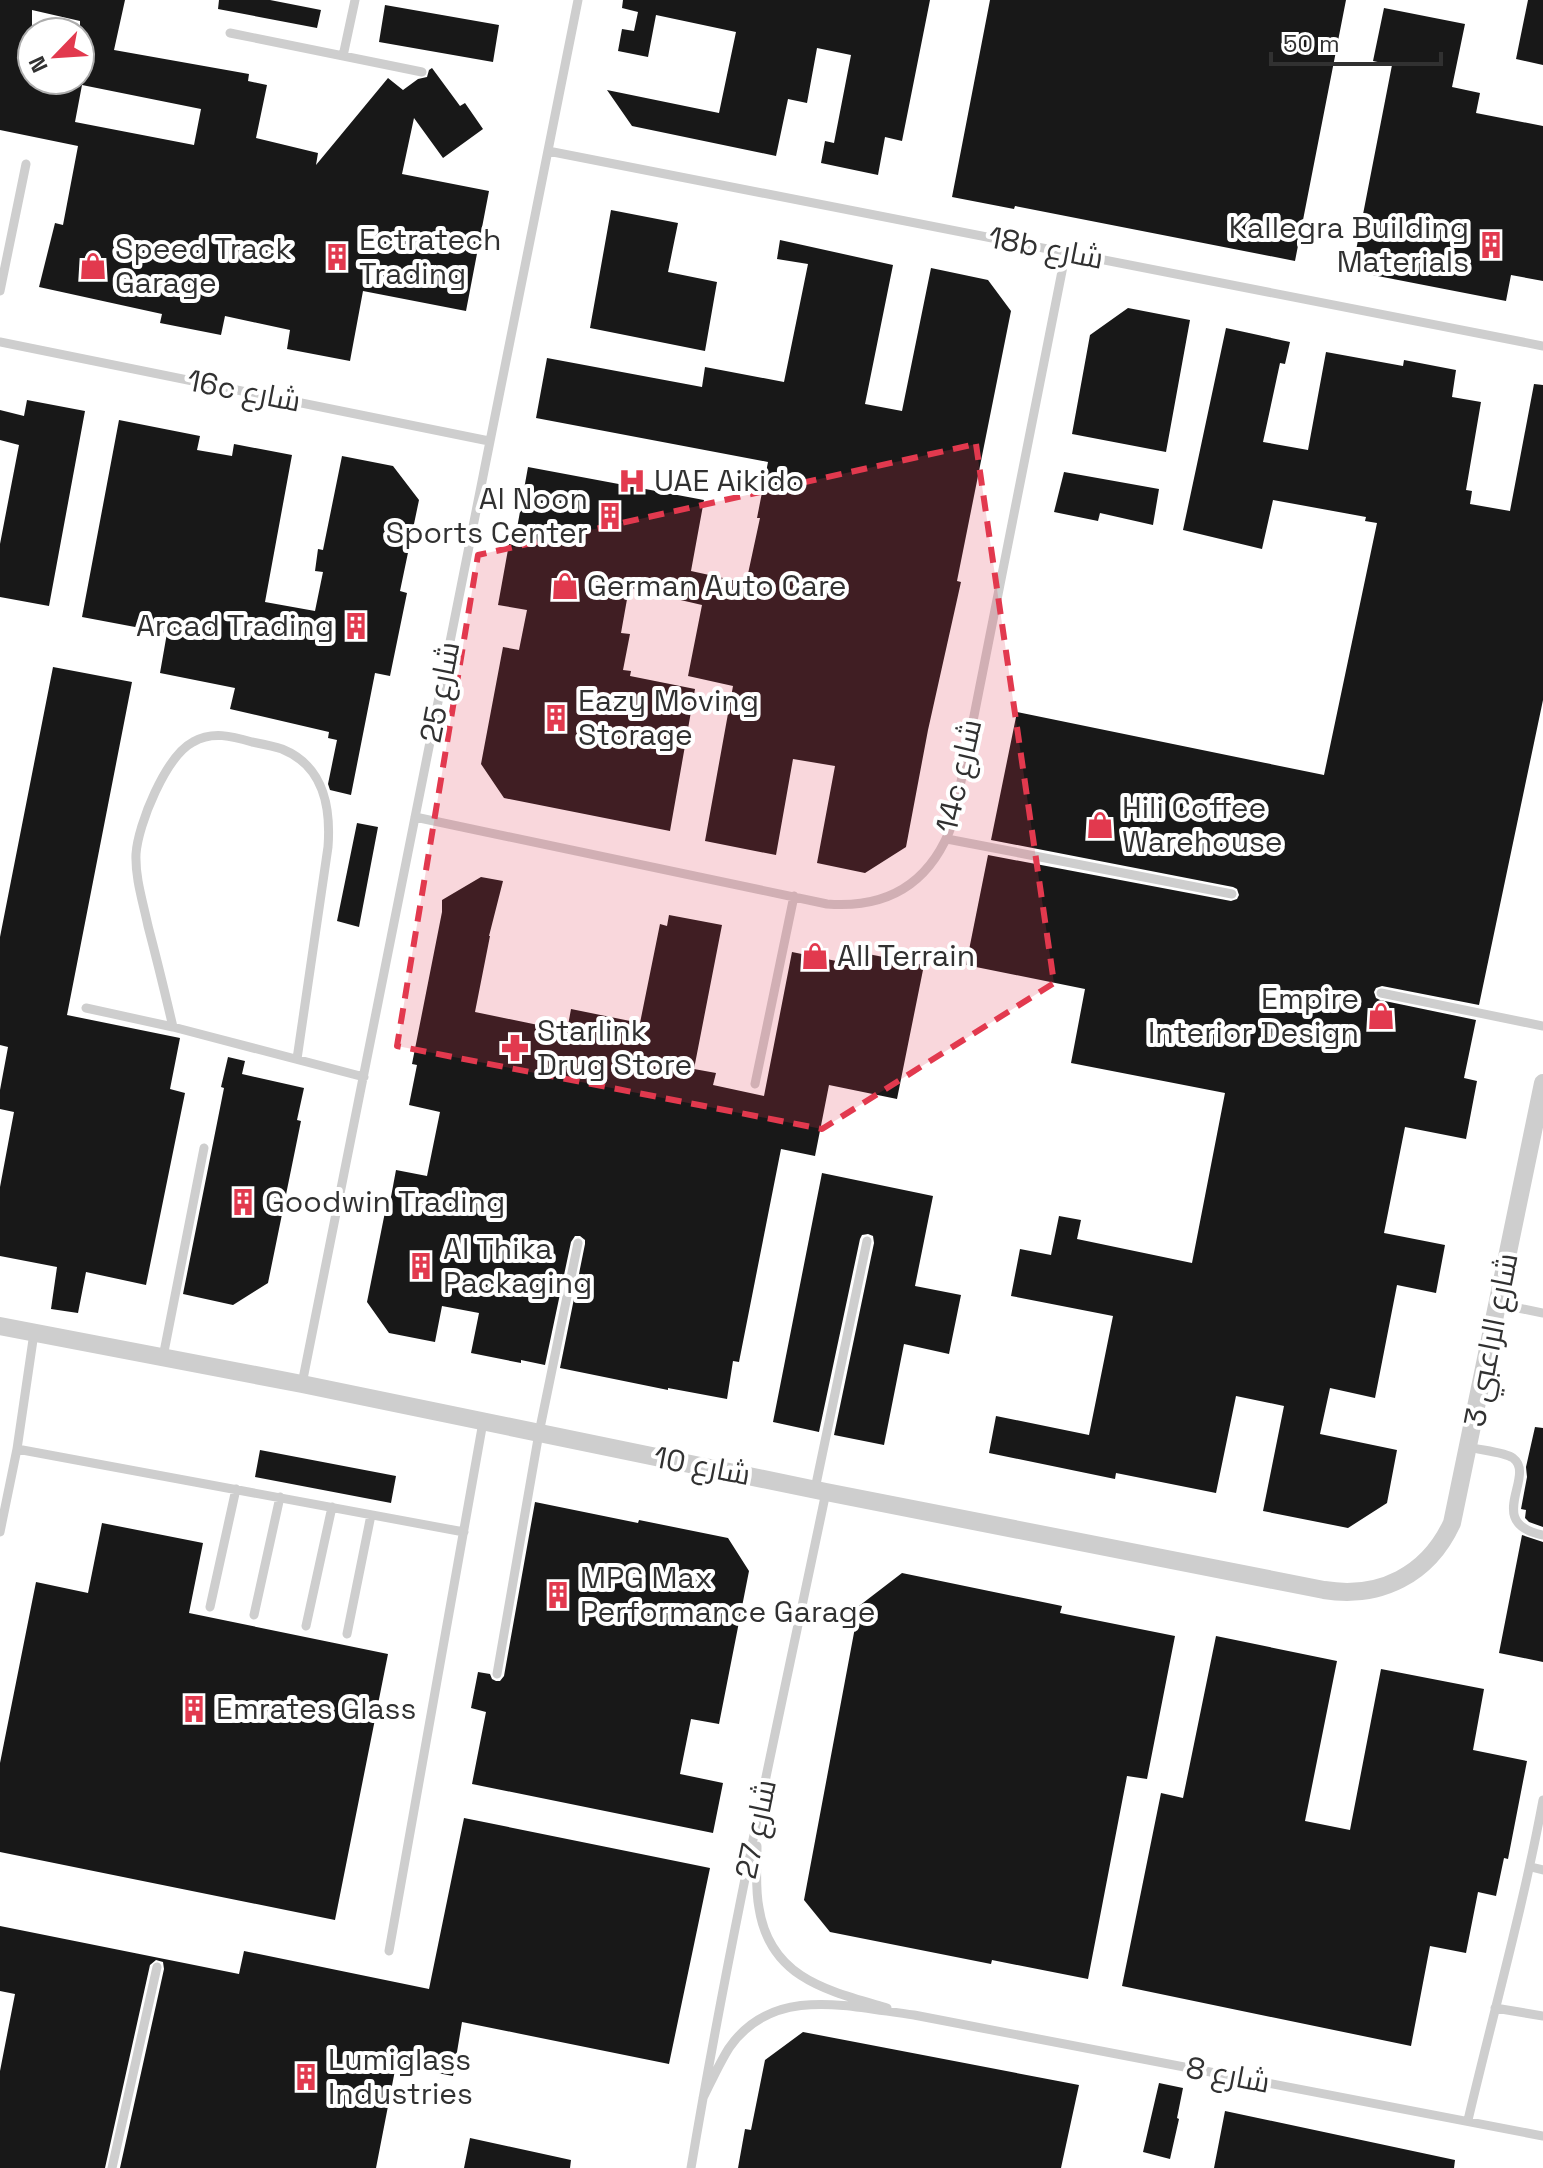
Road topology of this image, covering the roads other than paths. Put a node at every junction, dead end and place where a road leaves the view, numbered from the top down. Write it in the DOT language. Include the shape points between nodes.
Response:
graph roads {
  1 [pos="355,0"];
  2 [pos="578,0"];
  3 [pos="230,33"];
  4 [pos="343,56"];
  5 [pos="422,72"];
  6 [pos="548,151"];
  7 [pos="26,164"];
  8 [pos="1066,251"];
  9 [pos="0,291"];
  10 [pos="0,342"];
  11 [pos="1543,346"];
  12 [pos="489,441"];
  13 [pos="415,817"];
  14 [pos="947,839"];
  15 [pos="1232,894"];
  16 [pos="794,896"];
  17 [pos="1381,993"];
  18 [pos="86,1008"];
  19 [pos="1543,1026"];
  20 [pos="173,1027"];
  21 [pos="297,1059"];
  22 [pos="364,1077"];
  23 [pos="1543,1083"];
  24 [pos="755,1084"];
  25 [pos="204,1148"];
  26 [pos="867,1241"];
  27 [pos="578,1243"];
  28 [pos="1498,1304"];
  29 [pos="1543,1313"];
  30 [pos="0,1326"];
  31 [pos="34,1333"];
  32 [pos="163,1357"];
  33 [pos="302,1384"];
  34 [pos="483,1422"];
  35 [pos="539,1433"];
  36 [pos="1469,1447"];
  37 [pos="17,1449"];
  38 [pos="236,1489"];
  39 [pos="821,1491"];
  40 [pos="280,1497"];
  41 [pos="332,1507"];
  42 [pos="371,1515"];
  43 [pos="0,1532"];
  44 [pos="464,1532"];
  45 [pos="1543,1535"];
  46 [pos="1403,1578"];
  47 [pos="210,1607"];
  48 [pos="254,1615"];
  49 [pos="306,1626"];
  50 [pos="347,1634"];
  51 [pos="497,1674"];
  52 [pos="1543,1800"];
  53 [pos="757,1824"];
  54 [pos="1531,1867"];
  55 [pos="1543,1870"];
  56 [pos="389,1951"];
  57 [pos="157,1967"];
  58 [pos="1495,2008"];
  59 [pos="914,2015"];
  60 [pos="1543,2016"];
  61 [pos="703,2098"];
  62 [pos="1468,2120"];
  63 [pos="1543,2136"];
  64 [pos="112,2168"];
  65 [pos="691,2168"];
  1 -- 4 [label="lane"];
  2 -- 6 [label="lane, شارع 25"];
  3 -- 4 [label="lane"];
  4 -- 5 [label="lane"];
  6 -- 8 [label="lane, 18b شارع"];
  6 -- 12 [label="lane, شارع 25"];
  7 -- 9 [label="lane"];
  8 -- 11 [label="lane, 18b شارع"];
  8 -- 14 [label="lane, 14c شارع"];
  10 -- 12 [label="lane, 16c شارع"];
  12 -- 13 [label="lane, شارع 25"];
  13 -- 16 [label="lane, 14c شارع"];
  13 -- 22 [label="lane, شارع 25"];
  14 -- 15 [label="lane"];
  14 -- 16 [label="lane, 14c شارع" via="927,870 882,899 846,905"];
  16 -- 24 [label="lane"];
  17 -- 19 [label="lane"];
  18 -- 20 [label="lane"];
  20 -- 21 [label="lane"];
  20 -- 21 [label="lane" via="139,887 139,838 149,807 181,750 205,737 232,736 297,757 319,782 327,805 328,847"];
  21 -- 22 [label="lane"];
  22 -- 33 [label="lane, شارع 25"];
  23 -- 28 [label="street, شارع الراعبي 3"];
  25 -- 32 [label="lane"];
  26 -- 39 [label="lane, شارع 27"];
  27 -- 35 [label="lane"];
  28 -- 29 [label="lane"];
  28 -- 36 [label="street, شارع الراعبي 3"];
  30 -- 31 [label="street, شارع 10"];
  31 -- 32 [label="street, شارع 10"];
  31 -- 37 [label="lane"];
  32 -- 33 [label="street, شارع 10"];
  33 -- 34 [label="street, شارع 10"];
  34 -- 35 [label="street, شارع 10"];
  34 -- 44 [label="lane"];
  35 -- 39 [label="street, شارع 10"];
  35 -- 51 [label="lane"];
  36 -- 45 [label="lane" via="1516,1461 1520,1470 1514,1515 1522,1528"];
  36 -- 46 [label="street, شارع الراعبي 3" via="1446,1537 1428,1560"];
  37 -- 38 [label="lane"];
  37 -- 43 [label="lane"];
  38 -- 40 [label="lane"];
  38 -- 47 [label="lane"];
  39 -- 46 [label="street, شارع 10" via="1340,1592 1373,1590"];
  39 -- 53 [label="lane, شارع 27"];
  40 -- 41 [label="lane"];
  40 -- 48 [label="lane"];
  41 -- 42 [label="lane"];
  41 -- 49 [label="lane"];
  42 -- 44 [label="lane"];
  42 -- 50 [label="lane"];
  44 -- 56 [label="lane"];
  52 -- 54 [label="lane"];
  53 -- 59 [label="lane, شارع 8" via="759,1909 767,1937 784,1962 820,1987"];
  53 -- 61 [label="lane, شارع 27"];
  54 -- 55 [label="lane"];
  54 -- 58 [label="lane"];
  57 -- 64 [label="lane"];
  58 -- 60 [label="lane"];
  58 -- 62 [label="lane"];
  59 -- 61 [label="lane, شارع 8" via="815,2004 781,2009 739,2036"];
  59 -- 62 [label="lane, شارع 8"];
  61 -- 65 [label="lane, شارع 27"];
  62 -- 63 [label="lane, شارع 8"];
}
